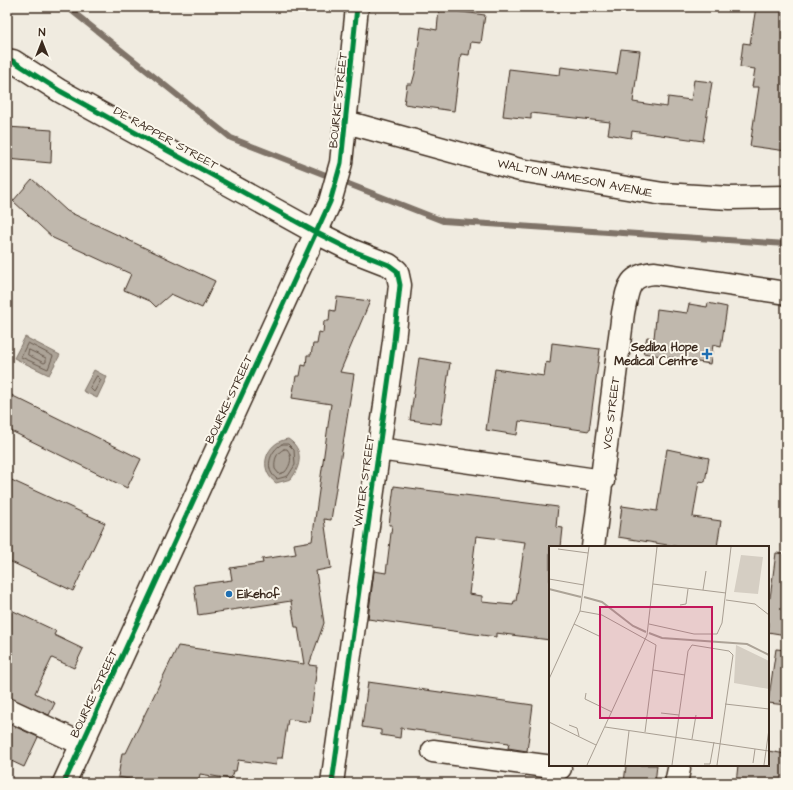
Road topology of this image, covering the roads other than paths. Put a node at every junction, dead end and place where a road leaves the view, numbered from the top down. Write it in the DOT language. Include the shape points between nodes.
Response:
graph roads {
  1 [pos="357,7"];
  2 [pos="7,60"];
  3 [pos="346,122"];
  4 [pos="786,197"];
  5 [pos="316,233"];
  6 [pos="786,293"];
  7 [pos="379,449"];
  8 [pos="603,481"];
  9 [pos="593,546"];
  10 [pos="7,709"];
  11 [pos="82,744"];
  12 [pos="433,751"];
  13 [pos="560,772"];
  14 [pos="64,783"];
  15 [pos="332,783"];
  1 -- 3 [label="street, BOURKE STREET"];
  2 -- 5 [label="street, DE RAPPER STREET" via="13,61 60,91"];
  3 -- 4 [label="street, WALTON JAMESON AVENUE" via="527,171 663,194 730,198"];
  3 -- 5 [label="street, BOURKE STREET" via="341,162 330,202"];
  5 -- 7 [label="street, WATER STREET" via="389,265 397,271 400,285"];
  5 -- 11 [label="street, BOURKE STREET"];
  6 -- 8 [label="street, VOS STREET" via="655,273 632,280 623,313"];
  7 -- 8 [label="street"];
  7 -- 15 [label="street, WATER STREET"];
  8 -- 9 [label="street, VOS STREET"];
  10 -- 11 [label="street"];
  11 -- 14 [label="street, BOURKE STREET"];
  12 -- 13 [label="street"];
}
